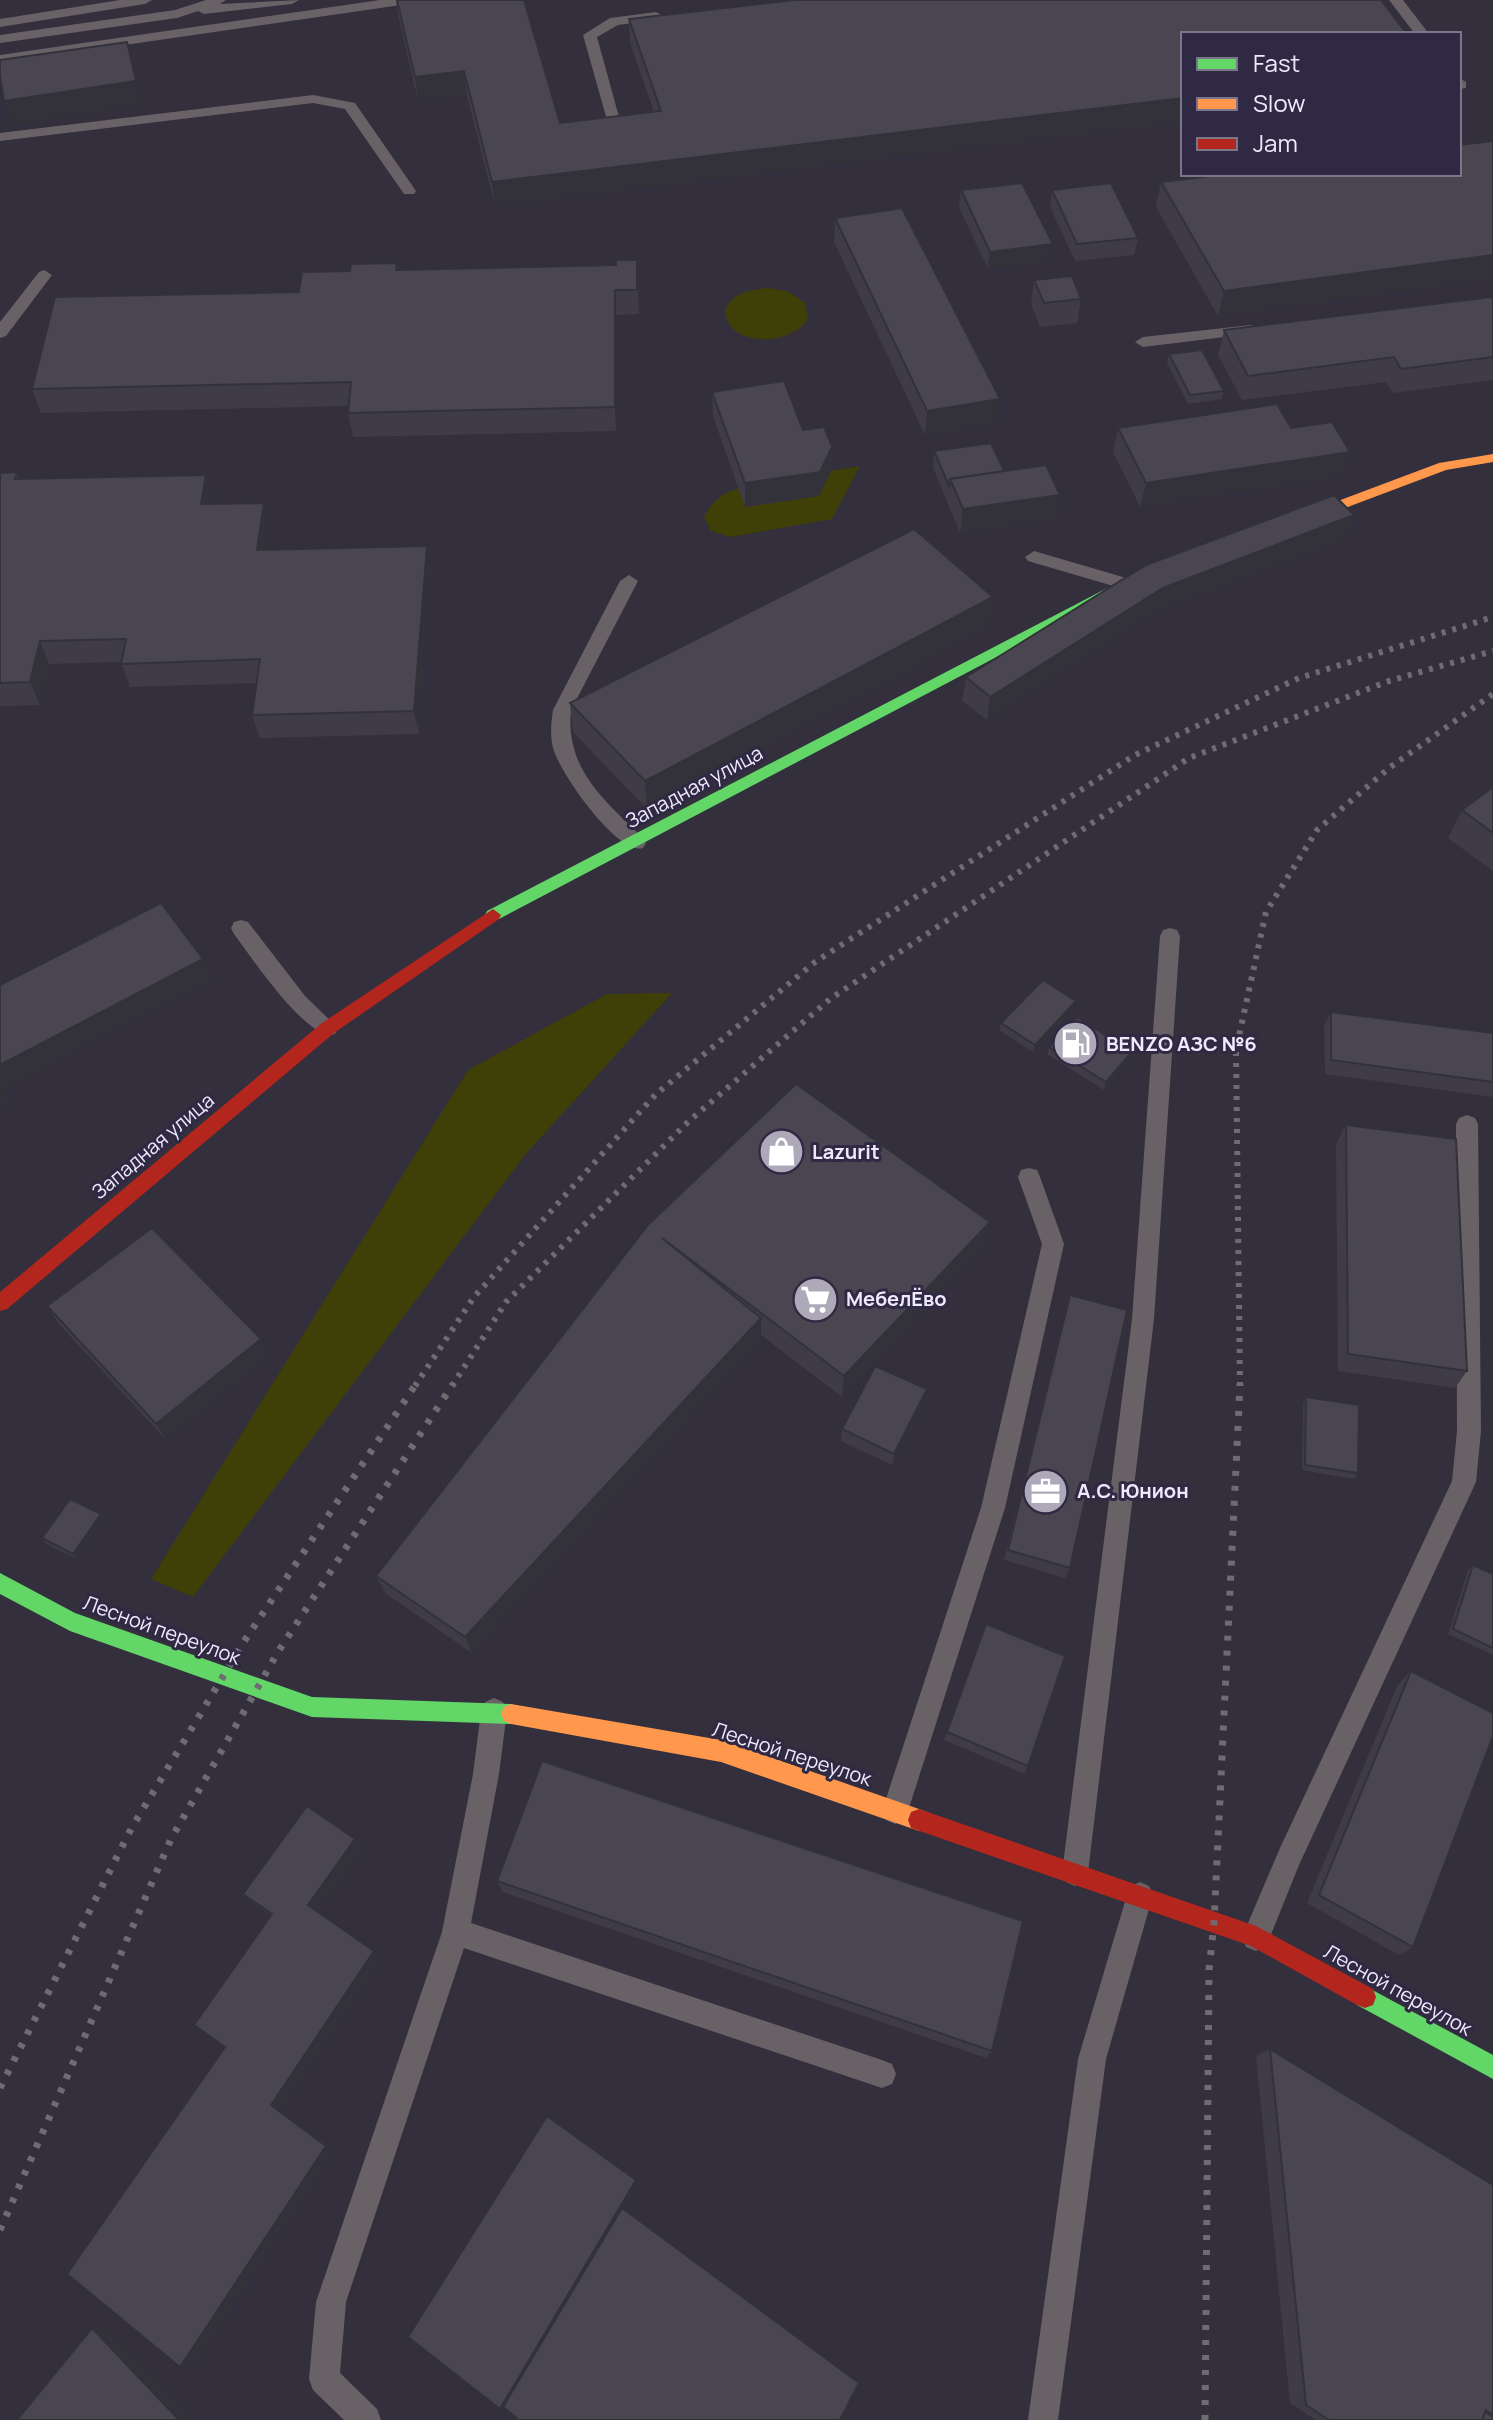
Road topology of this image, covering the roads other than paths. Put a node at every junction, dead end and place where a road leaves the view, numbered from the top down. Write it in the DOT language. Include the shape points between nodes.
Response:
graph roads {
  1 [pos="141,0"];
  2 [pos="219,0"];
  3 [pos="292,0"];
  4 [pos="408,0"];
  5 [pos="1396,0"];
  6 [pos="175,7"];
  7 [pos="674,14"];
  8 [pos="0,23"];
  9 [pos="1420,32"];
  10 [pos="0,39"];
  11 [pos="0,59"];
  12 [pos="612,117"];
  13 [pos="0,137"];
  14 [pos="409,191"];
  15 [pos="44,275"];
  16 [pos="1270,328"];
  17 [pos="0,333"];
  18 [pos="1143,342"];
  19 [pos="1493,458"];
  20 [pos="1271,530"];
  21 [pos="1034,557"];
  22 [pos="629,581"];
  23 [pos="1134,581"];
  24 [pos="636,843"];
  25 [pos="241,928"];
  26 [pos="1170,936"];
  27 [pos="328,1028"];
  28 [pos="1467,1124"];
  29 [pos="1029,1177"];
  30 [pos="0,1303"];
  31 [pos="0,1583"];
  32 [pos="494,1711"];
  33 [pos="895,1811"];
  34 [pos="1075,1873"];
  35 [pos="1140,1895"];
  36 [pos="456,1932"];
  37 [pos="1256,1937"];
  38 [pos="1493,2068"];
  39 [pos="882,2074"];
  40 [pos="366,2420"];
  41 [pos="1043,2420"];
  1 -- 8 [label="lane"];
  2 -- 6 [label="lane"];
  3 -- 6 [label="lane"];
  4 -- 11 [label="lane"];
  5 -- 9 [label="lane"];
  6 -- 10 [label="lane"];
  7 -- 12 [label="lane" via="615,21 590,35"];
  13 -- 14 [label="lane" via="313,99 350,106"];
  15 -- 17 [label="lane"];
  16 -- 18 [label="lane"];
  19 -- 20 [label="street" via="1444,466"];
  21 -- 23 [label="lane"];
  22 -- 24 [label="lane" via="557,728 565,760 598,805"];
  23 -- 24 [label="street, Западная улица"];
  24 -- 27 [label="street, Западная улица" via="485,919"];
  25 -- 27 [label="lane" via="298,1002"];
  26 -- 34 [label="lane" via="1143,1319"];
  27 -- 30 [label="street, Западная улица"];
  28 -- 37 [label="lane" via="1469,1431 1464,1482"];
  29 -- 33 [label="lane" via="1053,1244 993,1508"];
  31 -- 32 [label="street, Лесной переулок" via="70,1621 312,1707"];
  32 -- 33 [label="street, Лесной переулок" via="721,1751"];
  32 -- 36 [label="lane"];
  33 -- 34 [label="street, Лесной переулок"];
  34 -- 35 [label="street, Лесной переулок"];
  35 -- 37 [label="street, Лесной переулок"];
  35 -- 41 [label="lane" via="1092,2059"];
  36 -- 39 [label="lane"];
  36 -- 40 [label="lane" via="331,2302 324,2379"];
  37 -- 38 [label="street, Лесной переулок"];
}
